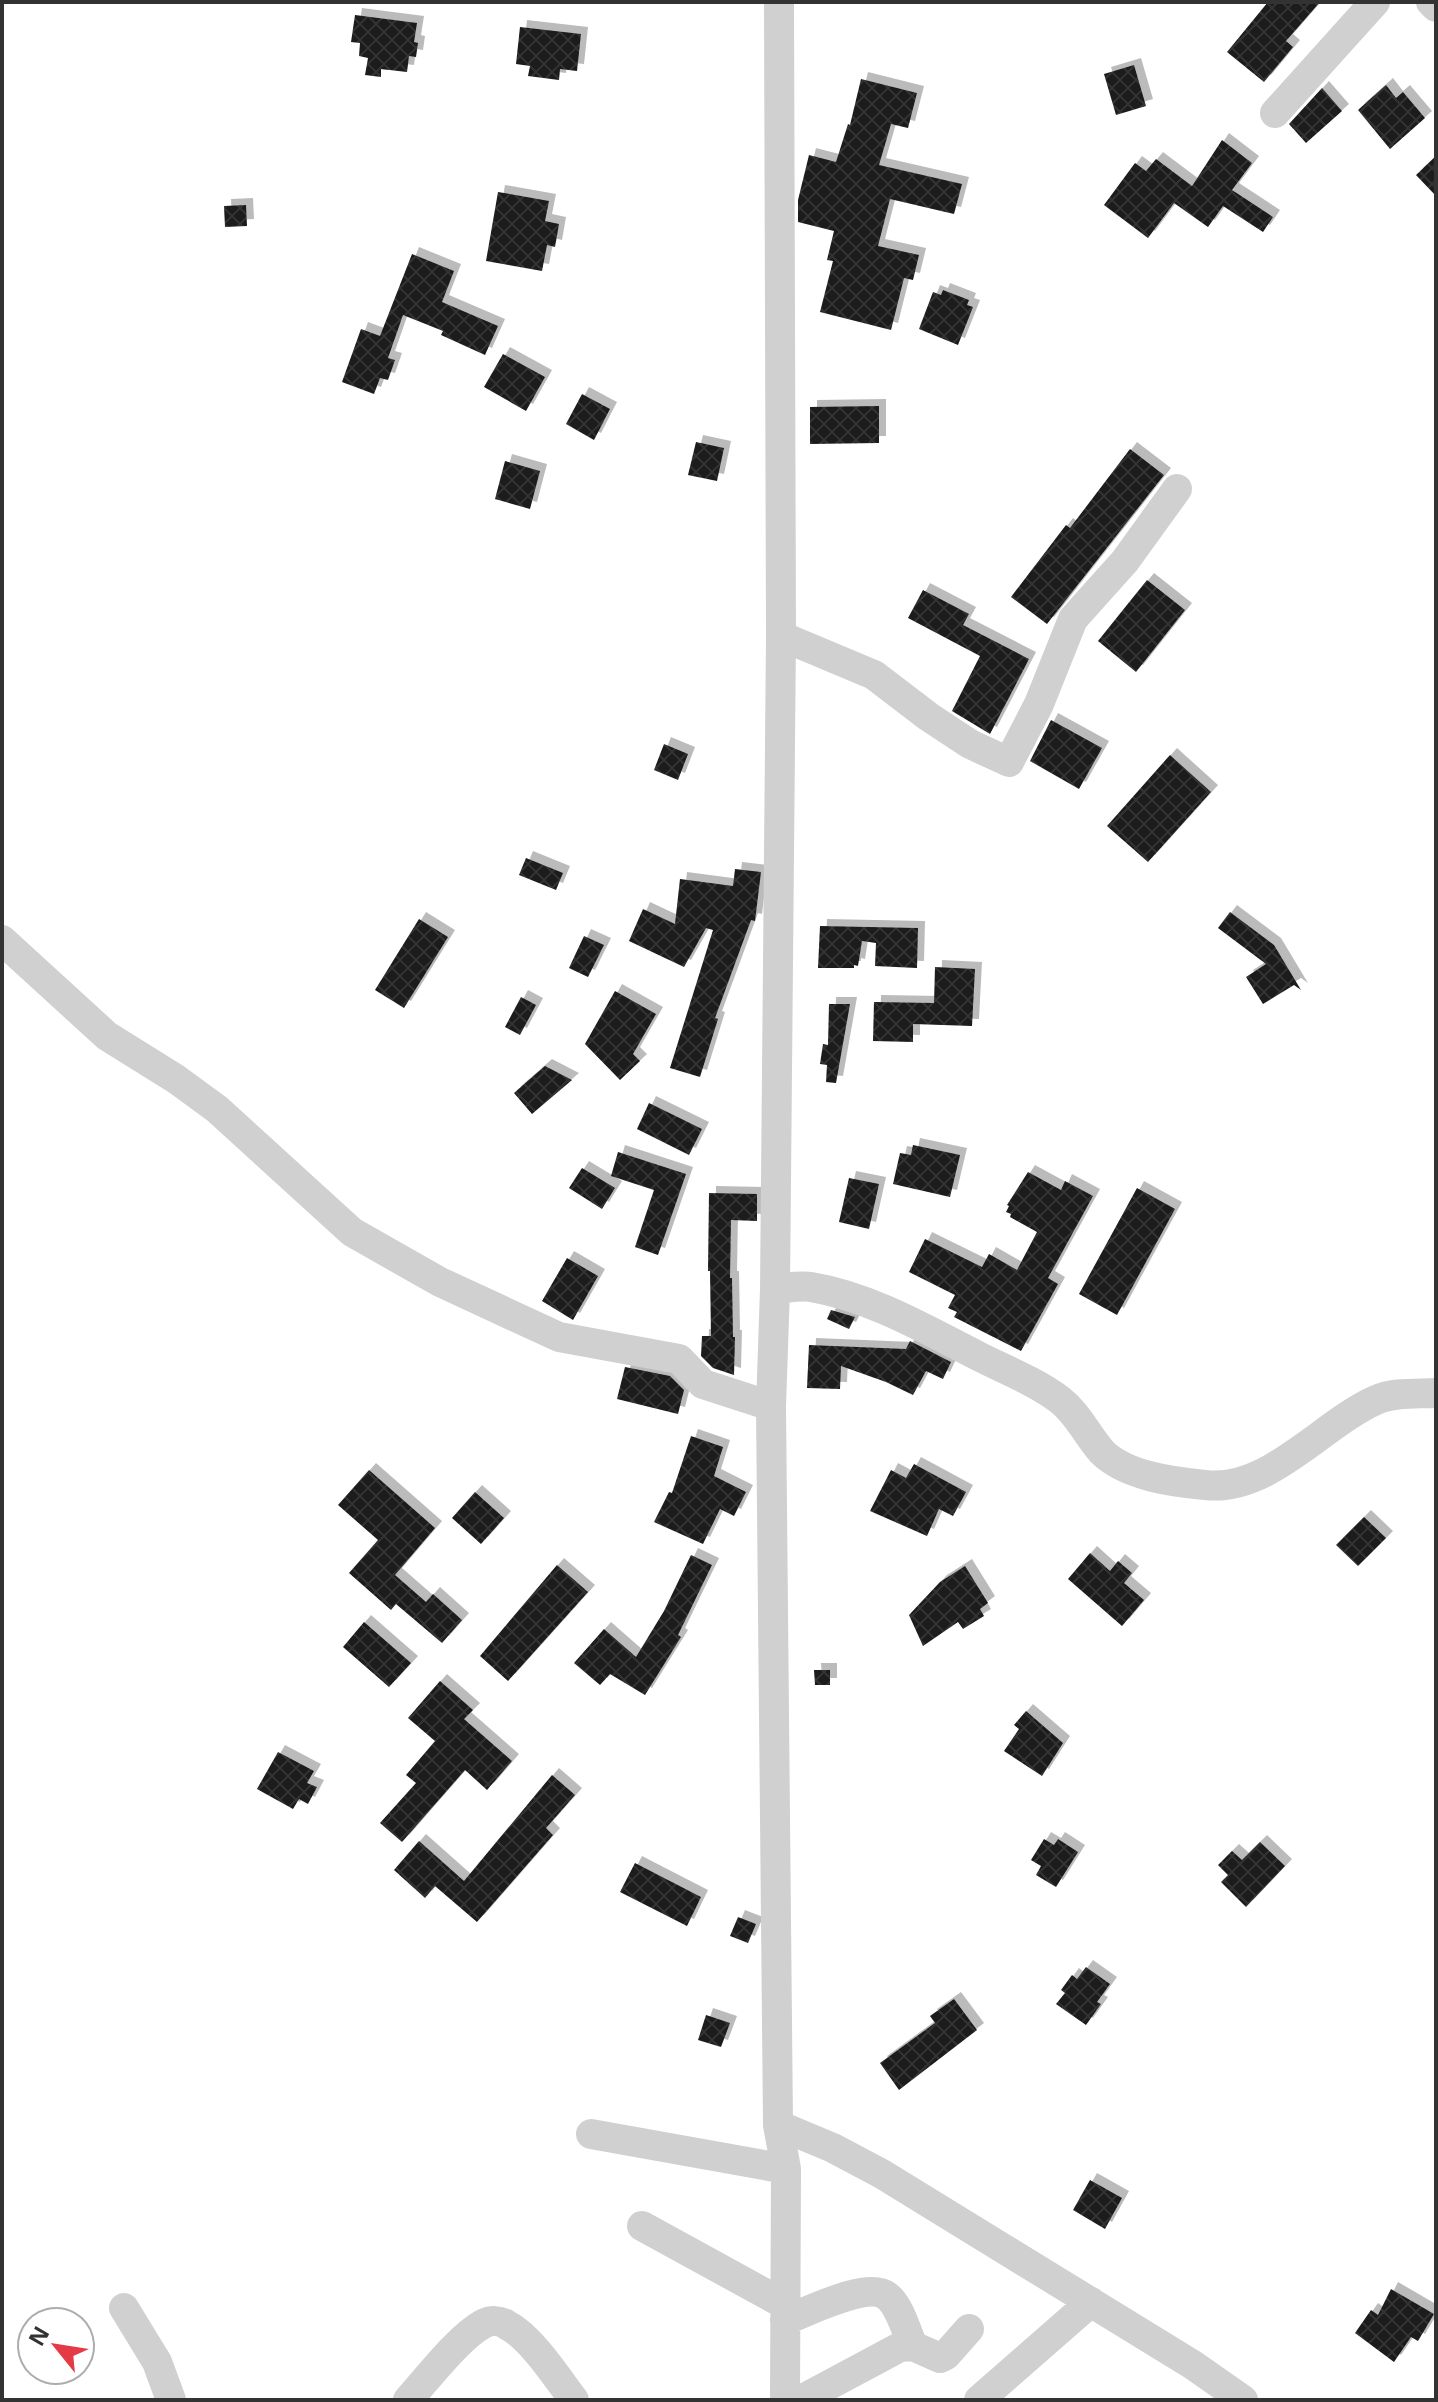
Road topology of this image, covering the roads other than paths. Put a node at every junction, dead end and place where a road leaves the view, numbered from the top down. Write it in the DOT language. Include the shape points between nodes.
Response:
graph roads {
  1 [pos="779,2"];
  2 [pos="1375,2"];
  3 [pos="1431,2"];
  4 [pos="1436,7"];
  5 [pos="1275,113"];
  6 [pos="1177,489"];
  7 [pos="781,636"];
  8 [pos="2,940"];
  9 [pos="775,1289"];
  10 [pos="1436,1393"];
  11 [pos="771,1406"];
  12 [pos="778,2125"];
  13 [pos="591,2134"];
  14 [pos="786,2169"];
  15 [pos="642,2226"];
  16 [pos="1091,2302"];
  17 [pos="124,2308"];
  18 [pos="786,2313"];
  19 [pos="969,2329"];
  20 [pos="913,2346"];
  21 [pos="171,2400"];
  22 [pos="408,2400"];
  23 [pos="574,2400"];
  24 [pos="785,2400"];
  25 [pos="801,2400"];
  26 [pos="979,2400"];
  27 [pos="1243,2400"];
  1 -- 7 [label="street"];
  2 -- 5 [label="street"];
  3 -- 4 [label="street"];
  6 -- 7 [label="street" via="1125,561 1073,619 1009,762 970,744 874,675"];
  7 -- 9 [label="street"];
  8 -- 11 [label="street" via="107,1036 217,1109 352,1232 440,1282 559,1337 679,1359 703,1384"];
  9 -- 10 [label="street" via="808,1286 894,1315 1059,1400 1105,1455 1132,1470 1209,1486 1260,1475 1379,1398"];
  9 -- 11 [label="street"];
  11 -- 12 [label="street"];
  12 -- 14 [label="street"];
  12 -- 16 [label="street" via="882,2174"];
  13 -- 14 [label="street"];
  14 -- 18 [label="street"];
  15 -- 18 [label="street"];
  16 -- 26 [label="street"];
  16 -- 27 [label="street"];
  17 -- 21 [label="street" via="157,2362"];
  18 -- 20 [label="street" via="879,2292 896,2307"];
  18 -- 24 [label="street"];
  19 -- 20 [label="street" via="940,2358"];
  20 -- 25 [label="street" via="878,2357"];
  22 -- 23 [label="street" via="470,2334 496,2321 526,2341"];
}
